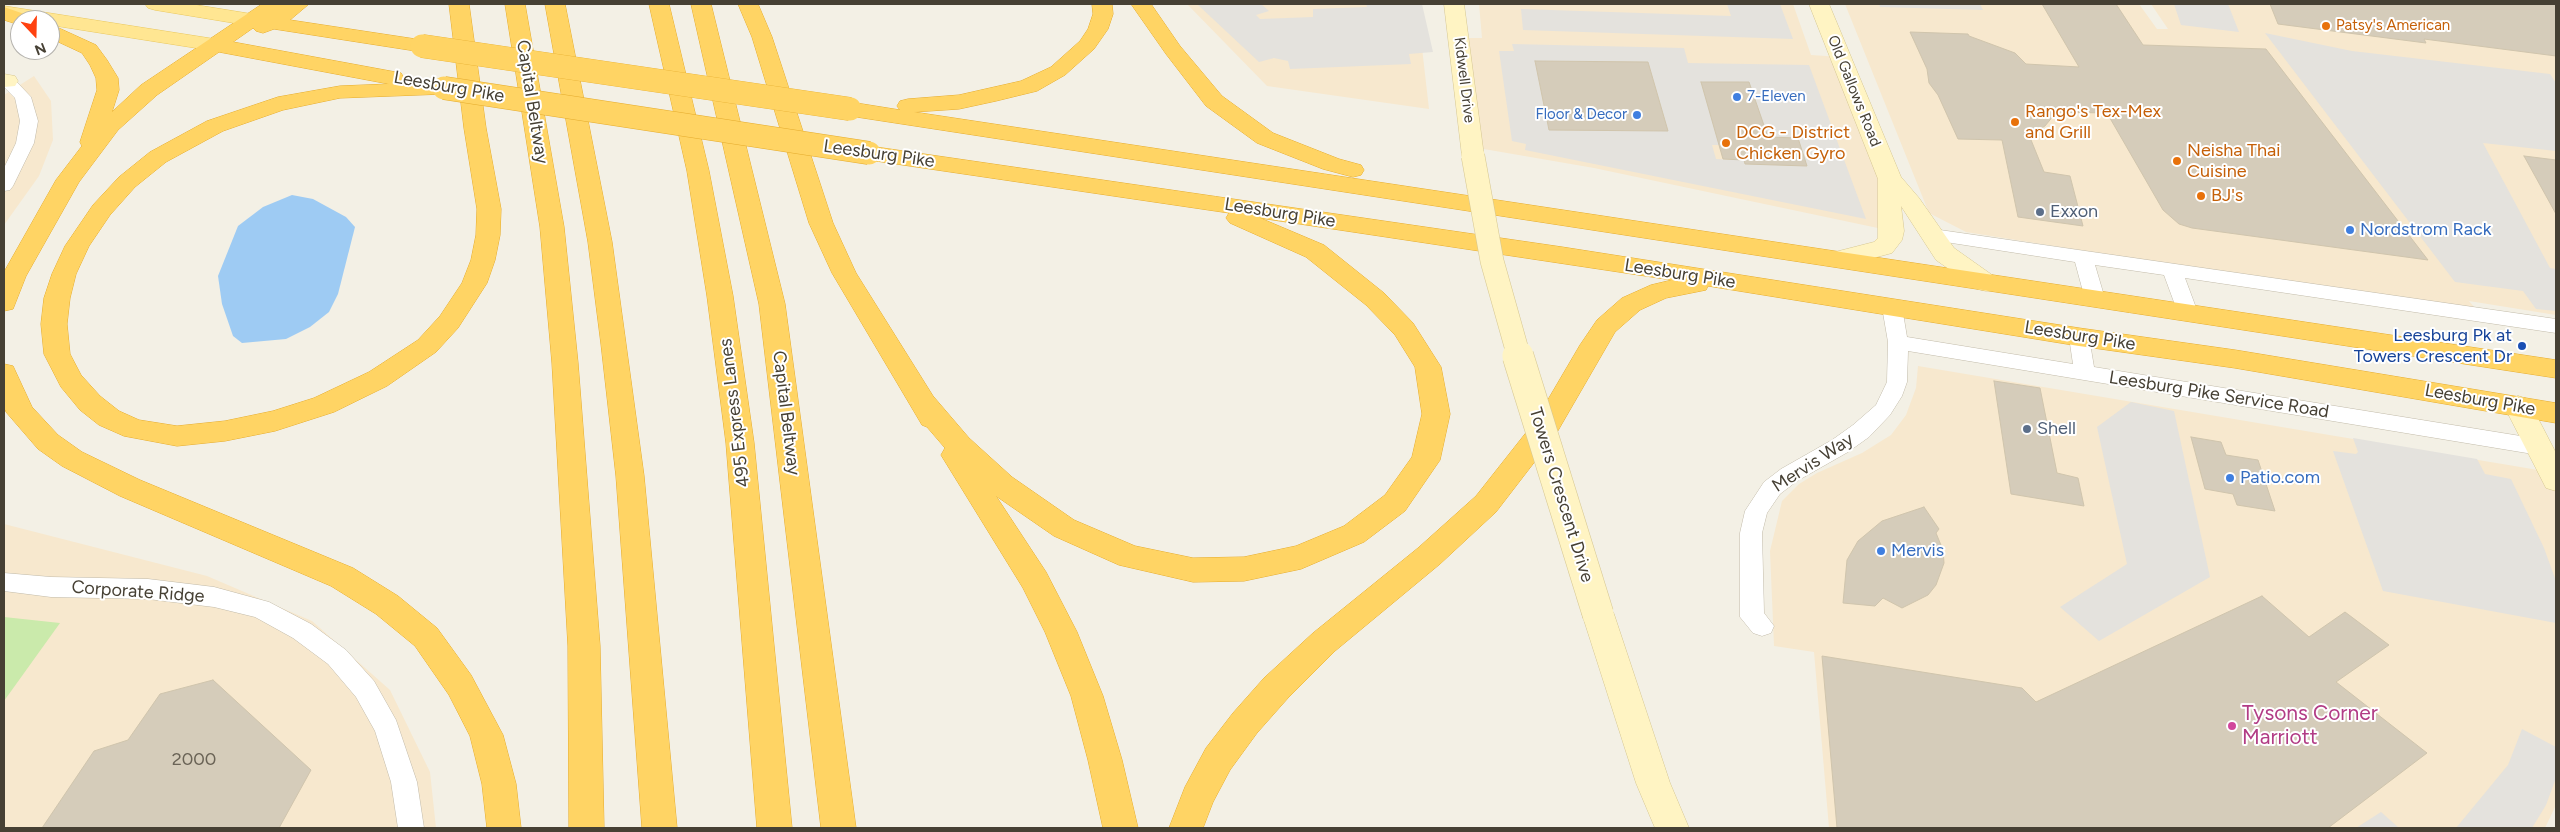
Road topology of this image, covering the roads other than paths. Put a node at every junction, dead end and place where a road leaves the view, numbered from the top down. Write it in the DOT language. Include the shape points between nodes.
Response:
graph roads {
  1 [pos="155,4"];
  2 [pos="299,4"];
  3 [pos="459,4"];
  4 [pos="515,4"];
  5 [pos="555,4"];
  6 [pos="659,4"];
  7 [pos="701,4"];
  8 [pos="748,4"];
  9 [pos="762,4"];
  10 [pos="1102,4"];
  11 [pos="1141,4"];
  12 [pos="1454,4"];
  13 [pos="1819,4"];
  14 [pos="4,13"];
  15 [pos="273,13"];
  16 [pos="252,20"];
  17 [pos="60,35"];
  18 [pos="762,36"];
  19 [pos="215,45"];
  20 [pos="5,81"];
  21 [pos="444,88"];
  22 [pos="850,109"];
  23 [pos="88,152"];
  24 [pos="1473,156"];
  25 [pos="1890,179"];
  26 [pos="4,186"];
  27 [pos="1100,186"];
  28 [pos="1560,215"];
  29 [pos="1933,235"];
  30 [pos="2083,258"];
  31 [pos="1840,259"];
  32 [pos="2172,270"];
  33 [pos="1715,280"];
  34 [pos="1986,283"];
  35 [pos="2095,299"];
  36 [pos="4,303"];
  37 [pos="1892,307"];
  38 [pos="2188,313"];
  39 [pos="2556,326"];
  40 [pos="2079,337"];
  41 [pos="1898,342"];
  42 [pos="2556,369"];
  43 [pos="4,373"];
  44 [pos="2085,373"];
  45 [pos="923,403"];
  46 [pos="2518,406"];
  47 [pos="2556,413"];
  48 [pos="2539,447"];
  49 [pos="2556,480"];
  50 [pos="4,582"];
  51 [pos="1762,626"];
  52 [pos="411,828"];
  53 [pos="504,828"];
  54 [pos="587,828"];
  55 [pos="660,828"];
  56 [pos="775,828"];
  57 [pos="839,828"];
  58 [pos="1120,828"];
  59 [pos="1186,828"];
  60 [pos="1672,828"];
  1 -- 16 [label="main road, Leesburg Pike"];
  2 -- 15 [label="highway"];
  3 -- 21 [label="highway" via="489,209 488,235 474,282 449,322 427,346 378,379 324,405 275,421 177,436 134,429 109,418 90,403 70,380 57,354 54,324 57,298 77,246 100,210 127,182 158,158 215,126 278,104 340,92"];
  4 -- 54 [label="highway, Capital Beltway" via="552,227 565,363 584,646"];
  5 -- 55 [label="highway" via="597,225 614,344 630,476"];
  6 -- 56 [label="highway, 495 Express Lanes" via="698,171 720,296 740,443"];
  7 -- 57 [label="highway, Capital Beltway" via="772,304"];
  8 -- 18 [label="highway"];
  9 -- 18 [label="highway"];
  10 -- 22 [label="highway" via="1103,14 1098,29 1087,45 1058,71 1029,86 959,102"];
  11 -- 28 [label="highway" via="1214,101 1265,138 1331,164"];
  12 -- 24 [label="street, Kidwell Drive"];
  13 -- 25 [label="street, Old Gallows Road"];
  14 -- 19 [label="main road, Leesburg Pike"];
  15 -- 16 [label="highway, Leesburg Pike"];
  15 -- 19 [label="highway"];
  15 -- 22 [label="highway, Leesburg Pike, bridge" via="422,46"];
  16 -- 19 [label="highway"];
  17 -- 23 [label="highway" via="89,49 107,78 108,90"];
  18 -- 45 [label="highway" via="821,223 844,273"];
  19 -- 21 [label="highway, Leesburg Pike"];
  19 -- 23 [label="highway" via="149,90 110,125"];
  20 -- 26 [label="street" via="23,96 29,121 26,143"];
  21 -- 27 [label="highway, Leesburg Pike, bridge"];
  22 -- 28 [label="highway, Leesburg Pike"];
  23 -- 36 [label="highway" via="47,216 14,276"];
  24 -- 60 [label="street, Towers Crescent Drive, bridge" via="1492,261 1510,329 1598,614 1653,783"];
  25 -- 29 [label="street, Old Gallows Road"];
  25 -- 31 [label="street, Old Gallows Road" via="1890,240 1882,248"];
  27 -- 33 [label="highway, Leesburg Pike"];
  27 -- 45 [label="highway" via="1234,217 1282,235 1316,251 1344,272 1375,298 1404,329 1428,367 1436,414 1426,460 1395,503 1354,534 1301,557 1244,569 1193,570 1130,558 1064,528 1002,485 959,445"];
  28 -- 31 [label="highway, Leesburg Pike"];
  29 -- 30 [label="street"];
  29 -- 34 [label="street, Old Gallows Road" via="1951,260"];
  30 -- 32 [label="street"];
  30 -- 35 [label="street"];
  31 -- 34 [label="highway, Leesburg Pike"];
  32 -- 38 [label="street"];
  32 -- 39 [label="street"];
  33 -- 37 [label="highway, Leesburg Pike"];
  33 -- 59 [label="highway" via="1653,294 1631,304 1606,326 1546,428 1486,504 1429,556 1324,642 1245,722 1218,759 1197,798"];
  34 -- 35 [label="highway, Leesburg Pike"];
  35 -- 38 [label="highway, Leesburg Pike"];
  37 -- 40 [label="highway, Leesburg Pike"];
  37 -- 41 [label="street, Mervis Way"];
  38 -- 42 [label="highway, Leesburg Pike"];
  40 -- 44 [label="street"];
  40 -- 46 [label="highway, Leesburg Pike"];
  41 -- 44 [label="street, Leesburg Pike Service Road"];
  41 -- 51 [label="street, Mervis Way" via="1897,382 1892,396 1873,422 1847,442 1789,475 1772,488 1756,511 1751,533 1752,617"];
  43 -- 53 [label="highway" via="20,412 48,442 72,459 130,488 342,577 387,605 426,637 460,685 486,735 499,784"];
  44 -- 48 [label="street, Leesburg Pike Service Road"];
  45 -- 58 [label="highway" via="1035,582 1061,632 1087,696"];
  46 -- 47 [label="highway, Leesburg Pike"];
  46 -- 48 [label="street"];
  48 -- 49 [label="street"];
  50 -- 52 [label="street, Corporate Ridge" via="50,588 148,589 214,597 261,610 302,631 337,657 365,689 387,728 404,782"];
}
